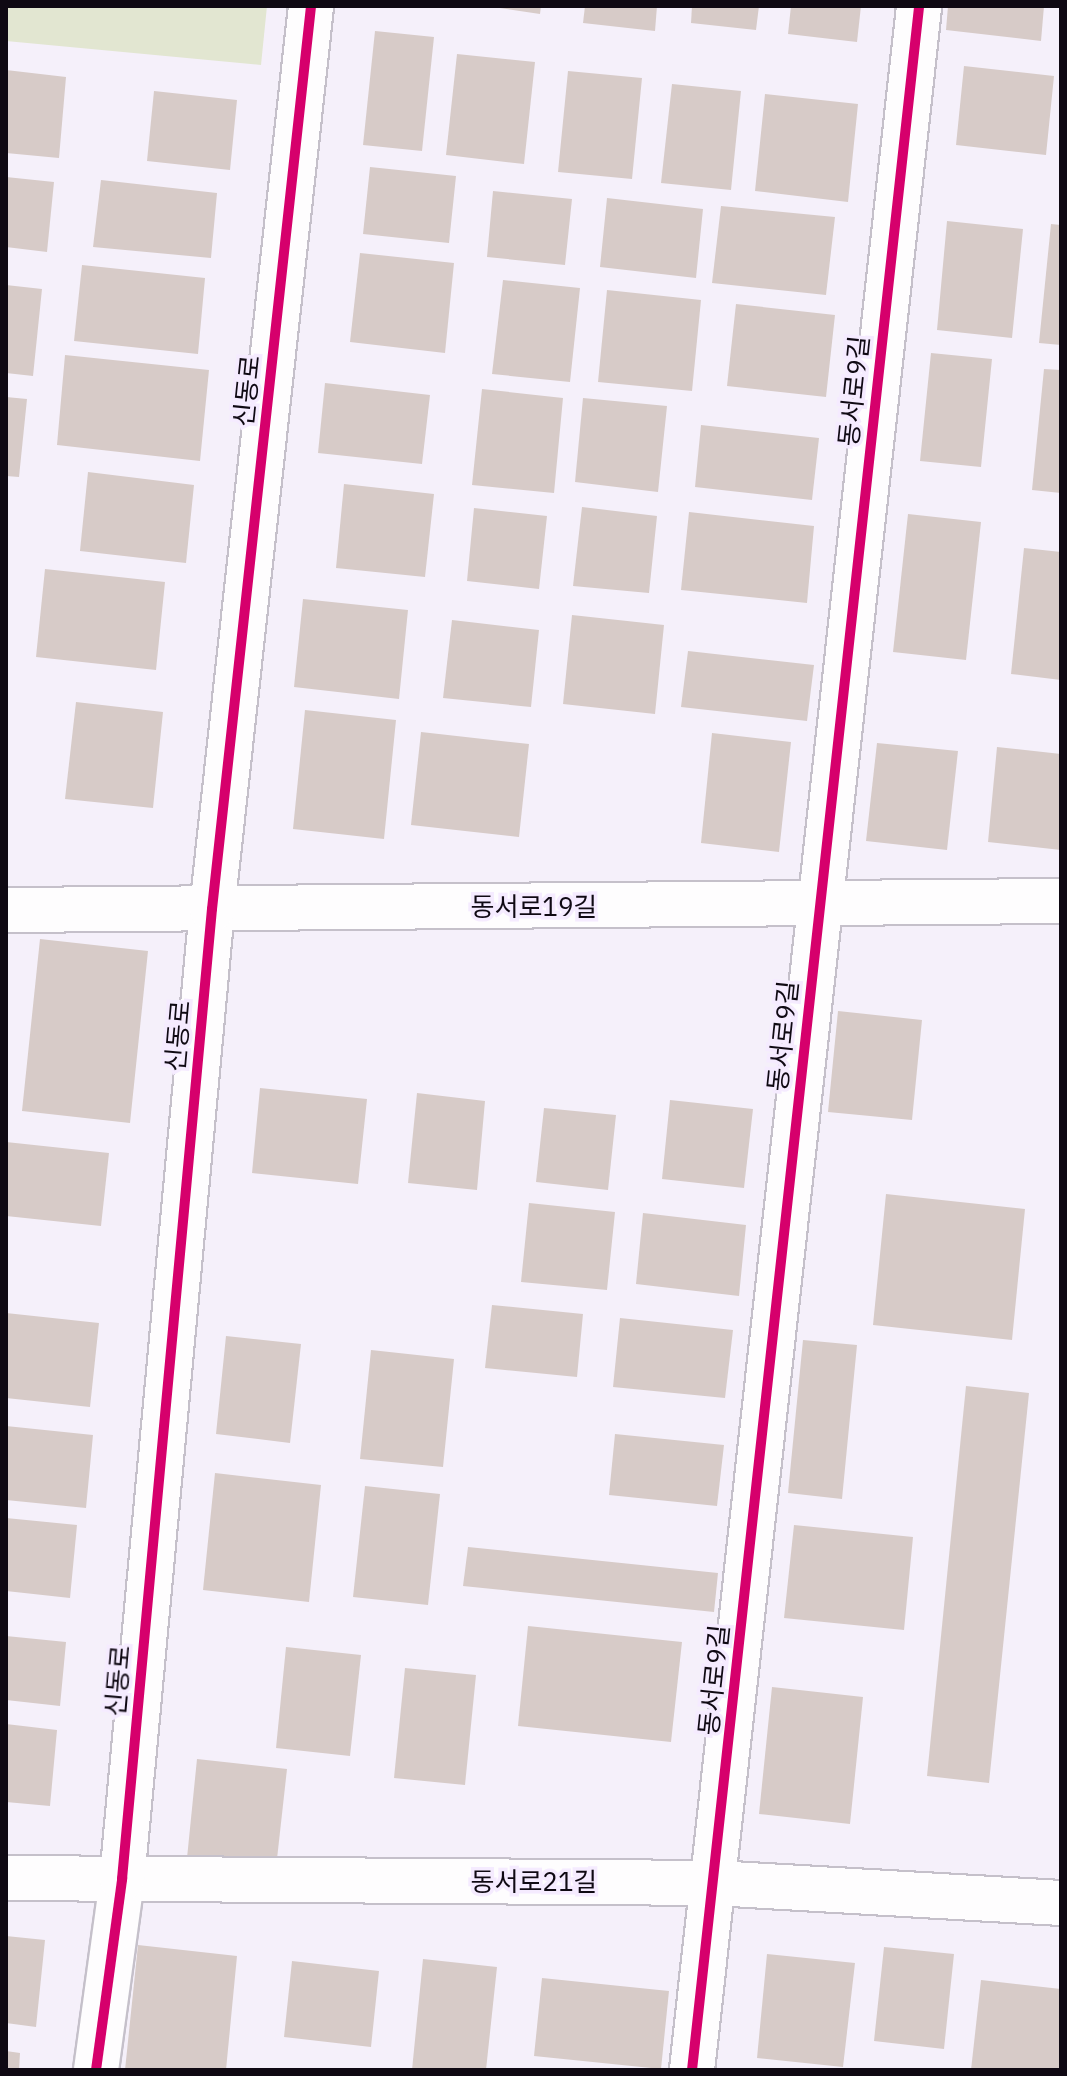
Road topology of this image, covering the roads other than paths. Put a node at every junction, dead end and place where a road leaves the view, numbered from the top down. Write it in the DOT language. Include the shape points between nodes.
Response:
graph roads {
  1 [pos="311,6"];
  2 [pos="919,6"];
  3 [pos="1061,901"];
  4 [pos="819,904"];
  5 [pos="212,909"];
  6 [pos="6,910"];
  7 [pos="6,1878"];
  8 [pos="122,1879"];
  9 [pos="714,1883"];
  10 [pos="1061,1903"];
  11 [pos="96,2070"];
  12 [pos="692,2070"];
  1 -- 5 [label="street, 신동로"];
  2 -- 4 [label="street, 동서로9길"];
  3 -- 4 [label="street, 동서로19길"];
  4 -- 5 [label="street, 동서로19길"];
  4 -- 9 [label="street, 동서로9길"];
  5 -- 6 [label="street, 동서로19길"];
  5 -- 8 [label="street, 신동로"];
  7 -- 8 [label="street, 동서로21길"];
  8 -- 9 [label="street, 동서로21길"];
  8 -- 11 [label="street, 신동로"];
  9 -- 10 [label="street, 동서로21길"];
  9 -- 12 [label="street, 동서로9길"];
}
